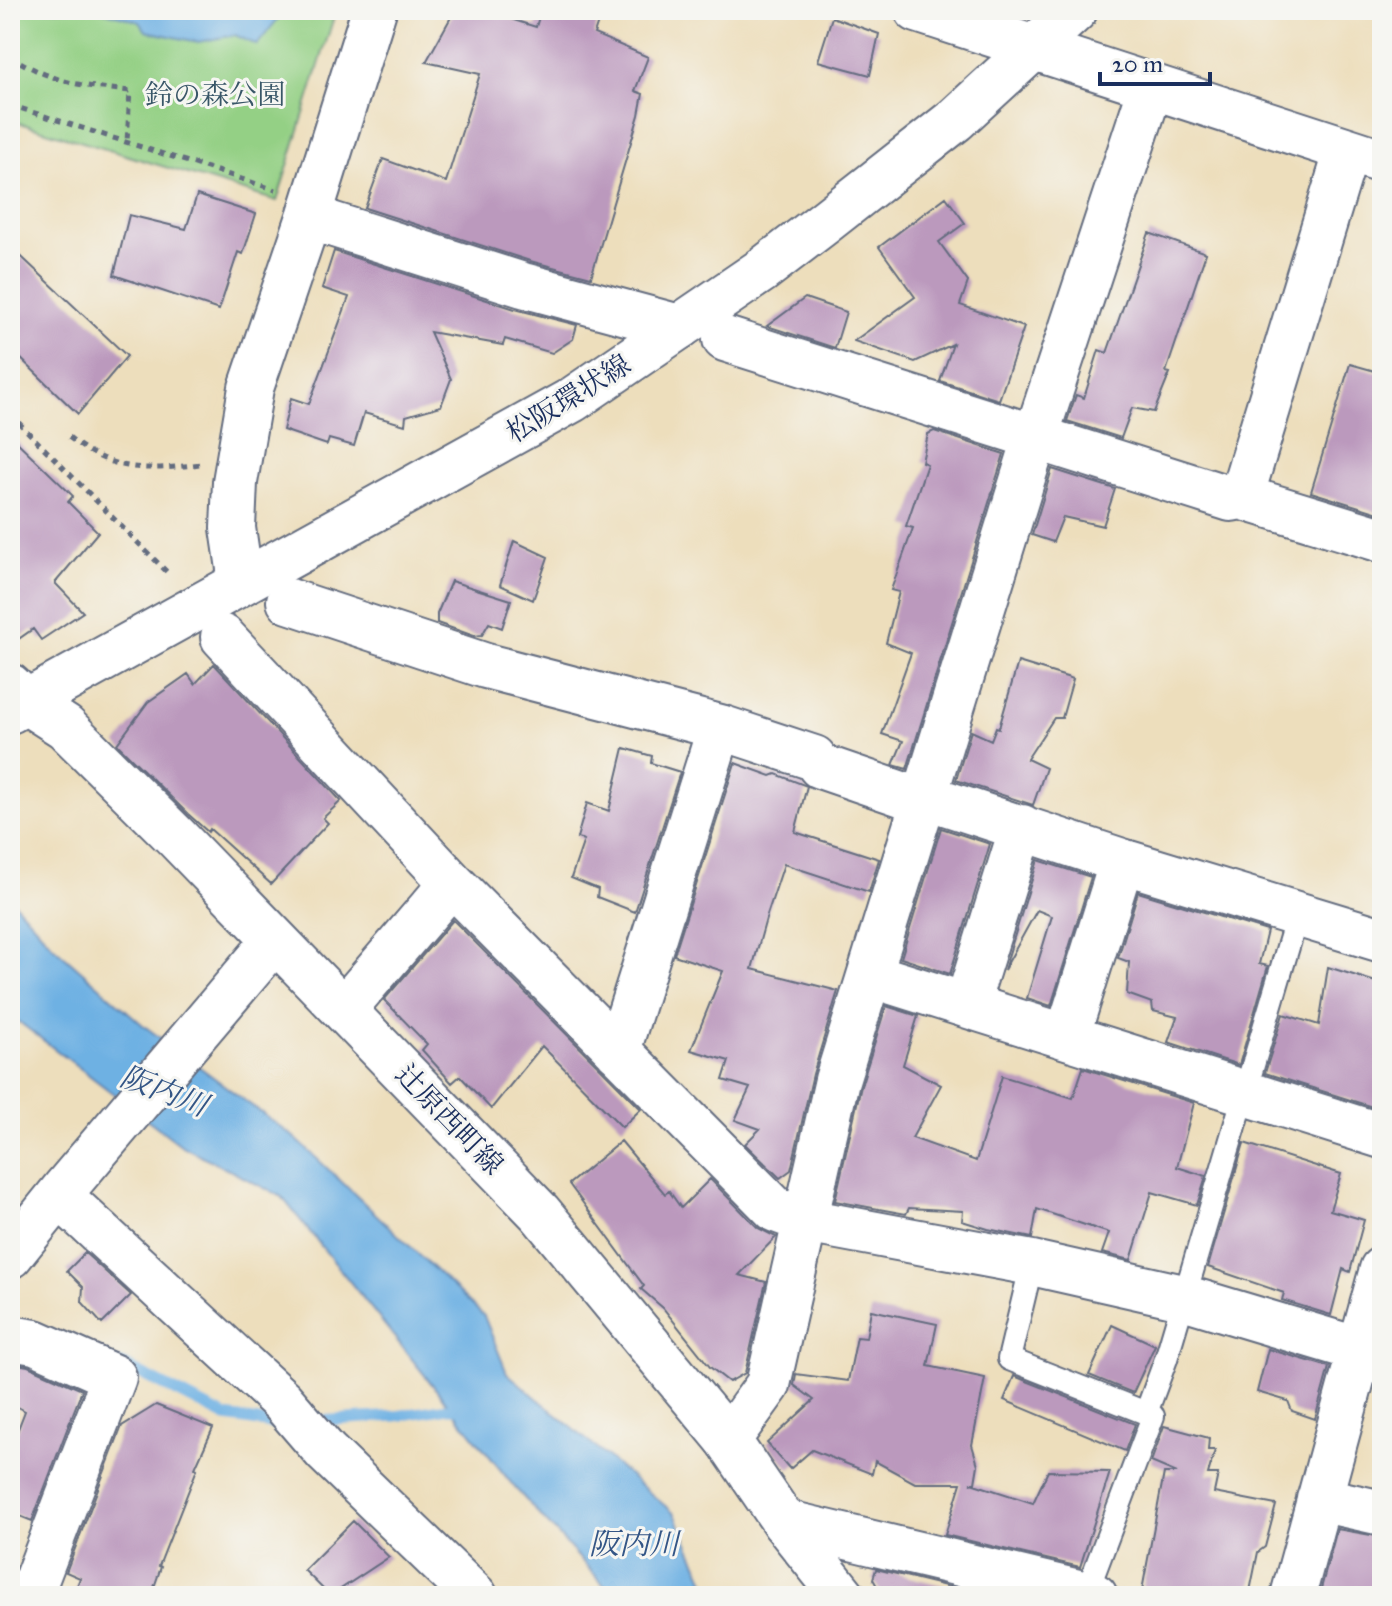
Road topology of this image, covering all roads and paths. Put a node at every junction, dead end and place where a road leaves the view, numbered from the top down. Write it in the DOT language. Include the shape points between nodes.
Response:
graph roads {
  1 [pos="374,10"];
  2 [pos="917,10"];
  3 [pos="1075,10"];
  4 [pos="1036,48"];
  5 [pos="10,56"];
  6 [pos="1151,87"];
  7 [pos="10,105"];
  8 [pos="127,142"];
  9 [pos="1364,155"];
  10 [pos="300,206"];
  11 [pos="679,327"];
  12 [pos="725,339"];
  13 [pos="10,414"];
  14 [pos="69,437"];
  15 [pos="1035,439"];
  16 [pos="205,463"];
  17 [pos="1241,497"];
  18 [pos="1382,540"];
  19 [pos="174,580"];
  20 [pos="241,582"];
  21 [pos="289,601"];
  22 [pos="223,637"];
  23 [pos="15,700"];
  24 [pos="720,727"];
  25 [pos="923,798"];
  26 [pos="1022,827"];
  27 [pos="1122,861"];
  28 [pos="452,883"];
  29 [pos="1298,913"];
  30 [pos="1382,940"];
  31 [pos="266,950"];
  32 [pos="870,975"];
  33 [pos="967,1004"];
  34 [pos="344,1009"];
  35 [pos="1067,1037"];
  36 [pos="618,1051"];
  37 [pos="1244,1092"];
  38 [pos="1382,1136"];
  39 [pos="62,1192"];
  40 [pos="806,1221"];
  41 [pos="10,1256"];
  42 [pos="1032,1263"];
  43 [pos="1382,1269"];
  44 [pos="1183,1297"];
  45 [pos="10,1338"];
  46 [pos="1360,1350"];
  47 [pos="1146,1413"];
  48 [pos="728,1440"];
  49 [pos="1319,1499"];
  50 [pos="1382,1513"];
  51 [pos="784,1522"];
  52 [pos="1090,1595"];
  53 [pos="30,1596"];
  54 [pos="475,1596"];
  55 [pos="843,1596"];
  56 [pos="1293,1596"];
  1 -- 10 [label="street"];
  2 -- 4 [label="street"];
  3 -- 4 [label="street, 松阪環状線"];
  4 -- 6 [label="street"];
  4 -- 11 [label="street, 松阪環状線" via="955,120 825,222"];
  5 -- 8 [label="path" via="72,85 130,91"];
  6 -- 9 [label="street"];
  6 -- 15 [label="street"];
  7 -- 8 [label="path"];
  8 -- 10 [label="path"];
  9 -- 17 [label="street"];
  10 -- 11 [label="street" via="523,285"];
  10 -- 20 [label="street" via="251,388 235,482 233,528"];
  11 -- 20 [label="street, 松阪環状線" via="572,400"];
  12 -- 15 [label="street"];
  13 -- 19 [label="path"];
  14 -- 16 [label="path" via="85,450 130,468 162,470"];
  15 -- 17 [label="street" via="1231,499"];
  15 -- 25 [label="street"];
  17 -- 18 [label="street"];
  20 -- 23 [label="street, 松阪環状線"];
  21 -- 24 [label="street" via="486,666"];
  22 -- 28 [label="street"];
  23 -- 31 [label="street, 辻原西町線" via="65,727"];
  24 -- 25 [label="street"];
  24 -- 36 [label="street"];
  25 -- 26 [label="street"];
  25 -- 32 [label="street"];
  26 -- 27 [label="street"];
  26 -- 33 [label="street"];
  27 -- 29 [label="street"];
  27 -- 35 [label="street"];
  28 -- 34 [label="street"];
  28 -- 36 [label="street"];
  29 -- 30 [label="street"];
  29 -- 37 [label="lane"];
  31 -- 34 [label="street, 辻原西町線"];
  31 -- 39 [label="street"];
  32 -- 33 [label="street"];
  32 -- 40 [label="street" via="837,1080"];
  33 -- 35 [label="street"];
  34 -- 48 [label="street, 辻原西町線" via="540,1213"];
  35 -- 37 [label="street"];
  36 -- 40 [label="street" via="776,1210"];
  37 -- 38 [label="street"];
  37 -- 44 [label="lane"];
  39 -- 41 [label="street"];
  39 -- 54 [label="street" via="282,1401"];
  40 -- 42 [label="street"];
  40 -- 48 [label="street" via="768,1385"];
  42 -- 44 [label="street"];
  42 -- 47 [label="lane" via="1009,1359"];
  43 -- 46 [label="street"];
  44 -- 46 [label="street"];
  44 -- 47 [label="lane"];
  45 -- 53 [label="street" via="35,1342 114,1377"];
  46 -- 49 [label="street"];
  47 -- 52 [label="lane" via="1153,1416"];
  48 -- 51 [label="street, 辻原西町線"];
  49 -- 50 [label="street"];
  49 -- 56 [label="street"];
  51 -- 52 [label="street"];
  51 -- 55 [label="street, 辻原西町線"];
}
